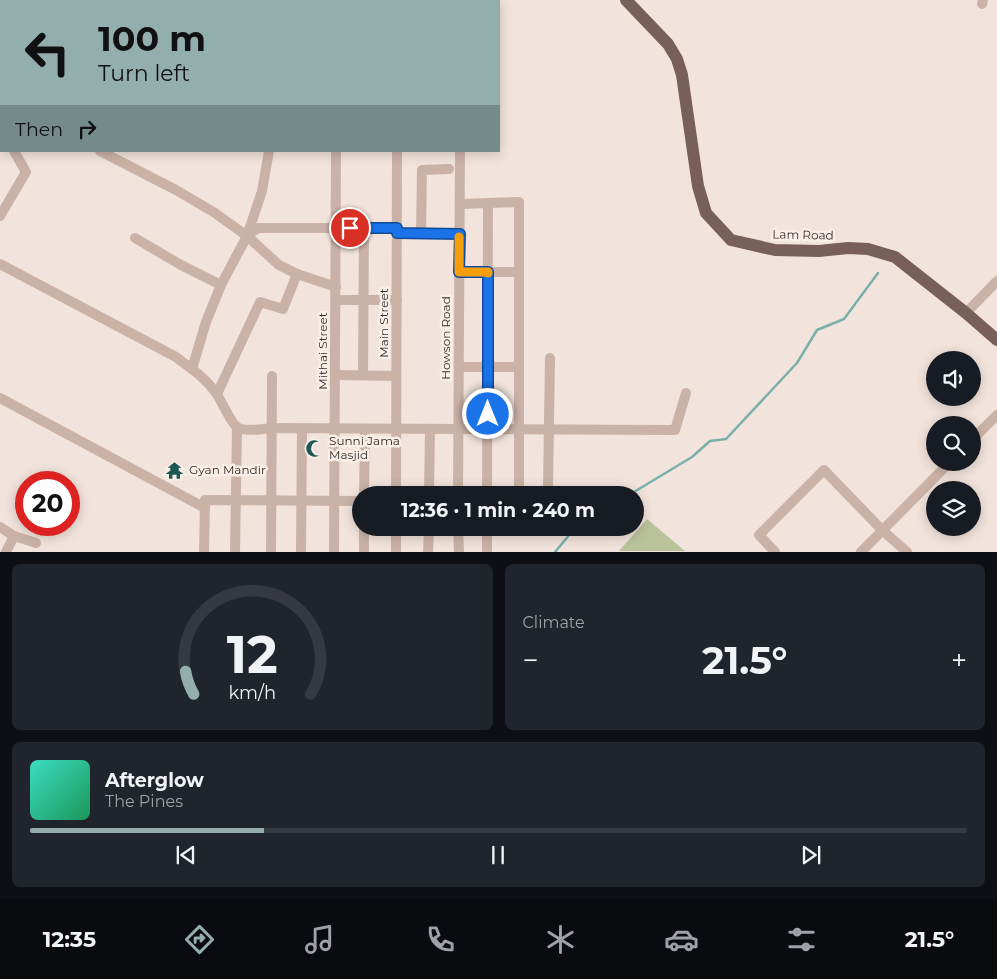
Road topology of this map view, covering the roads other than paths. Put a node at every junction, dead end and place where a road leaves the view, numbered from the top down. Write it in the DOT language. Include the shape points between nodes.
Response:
graph roads {
  1 [pos="626,0"];
  2 [pos="15,152"];
  3 [pos="102,152"];
  4 [pos="269,152"];
  5 [pos="336,152"];
  6 [pos="397,152"];
  7 [pos="460,152"];
  8 [pos="449,169"];
  9 [pos="488,203"];
  10 [pos="460,204"];
  11 [pos="0,216"];
  12 [pos="336,228"];
  13 [pos="364,228"];
  14 [pos="397,230"];
  15 [pos="421,233"];
  16 [pos="460,234"];
  17 [pos="247,236"];
  18 [pos="135,238"];
  19 [pos="0,264"];
  20 [pos="459,272"];
  21 [pos="488,272"];
  22 [pos="519,272"];
  23 [pos="297,274"];
  24 [pos="997,281"];
  25 [pos="221,286"];
  26 [pos="336,287"];
  27 [pos="336,300"];
  28 [pos="363,300"];
  29 [pos="396,300"];
  30 [pos="966,313"];
  31 [pos="997,340"];
  32 [pos="550,358"];
  33 [pos="459,367"];
  34 [pos="488,367"];
  35 [pos="519,367"];
  36 [pos="192,369"];
  37 [pos="335,375"];
  38 [pos="272,376"];
  39 [pos="362,376"];
  40 [pos="396,376"];
  41 [pos="686,393"];
  42 [pos="217,394"];
  43 [pos="0,398"];
  44 [pos="997,415"];
  45 [pos="237,427"];
  46 [pos="272,428"];
  47 [pos="302,429"];
  48 [pos="365,429"];
  49 [pos="396,429"];
  50 [pos="488,429"];
  51 [pos="335,430"];
  52 [pos="430,430"];
  53 [pos="459,430"];
  54 [pos="519,430"];
  55 [pos="548,430"];
  56 [pos="981,431"];
  57 [pos="941,471"];
  58 [pos="364,486"];
  59 [pos="396,486"];
  60 [pos="429,486"];
  61 [pos="458,486"];
  62 [pos="487,486"];
  63 [pos="519,486"];
  64 [pos="548,486"];
  65 [pos="235,500"];
  66 [pos="271,500"];
  67 [pos="301,501"];
  68 [pos="334,501"];
  69 [pos="352,501"];
  70 [pos="205,508"];
  71 [pos="0,527"];
  72 [pos="882,530"];
  73 [pos="14,536"];
  74 [pos="364,536"];
  75 [pos="396,536"];
  76 [pos="429,536"];
  77 [pos="458,536"];
  78 [pos="487,536"];
  79 [pos="36,543"];
  80 [pos="6,552"];
  81 [pos="204,552"];
  82 [pos="235,552"];
  83 [pos="271,552"];
  84 [pos="301,552"];
  85 [pos="334,552"];
  86 [pos="364,552"];
  87 [pos="396,552"];
  88 [pos="428,552"];
  89 [pos="459,552"];
  90 [pos="487,552"];
  91 [pos="775,552"];
  92 [pos="861,552"];
  93 [pos="908,552"];
  1 -- 30 [label="main road, Lam Road" via="668,44 677,59 698,186 706,213 731,240 775,250 868,249 895,257"];
  2 -- 11 [label="street" via="26,172"];
  3 -- 17 [label="street" via="176,190"];
  4 -- 17 [label="street" via="262,192"];
  5 -- 12 [label="street, Mithai Street"];
  6 -- 14 [label="street, Main Street"];
  7 -- 10 [label="street, Howson Road"];
  8 -- 15 [label="street" via="422,170"];
  9 -- 10 [label="street"];
  9 -- 21 [label="street"];
  9 -- 22 [label="street" via="519,202"];
  10 -- 16 [label="street, Howson Road"];
  12 -- 13 [label="street"];
  12 -- 17 [label="street" via="258,228"];
  12 -- 26 [label="street, Mithai Street"];
  13 -- 14 [label="street"];
  13 -- 28 [label="street"];
  14 -- 15 [label="street"];
  14 -- 29 [label="street, Main Street"];
  15 -- 16 [label="street"];
  16 -- 20 [label="street, Howson Road"];
  17 -- 23 [label="street" via="279,265"];
  17 -- 25 [label="street"];
  18 -- 25 [label="street"];
  19 -- 36 [label="street" via="176,357"];
  20 -- 21 [label="street"];
  20 -- 33 [label="street, Howson Road"];
  21 -- 22 [label="street"];
  21 -- 34 [label="street"];
  22 -- 35 [label="street"];
  23 -- 26 [label="street"];
  23 -- 42 [label="street" via="283,309 260,302"];
  24 -- 30 [label="street"];
  25 -- 36 [label="street"];
  26 -- 27 [label="street, Mithai Street"];
  27 -- 28 [label="street"];
  27 -- 37 [label="street, Mithai Street"];
  28 -- 29 [label="street"];
  28 -- 39 [label="street"];
  29 -- 40 [label="street, Main Street"];
  30 -- 31 [label="main road, Lam Road"];
  32 -- 55 [label="street"];
  33 -- 34 [label="street"];
  33 -- 53 [label="street, Howson Road"];
  34 -- 35 [label="street"];
  34 -- 50 [label="street"];
  35 -- 54 [label="street"];
  36 -- 42 [label="street"];
  37 -- 39 [label="street"];
  37 -- 51 [label="street, Mithai Street"];
  38 -- 46 [label="street"];
  39 -- 40 [label="street"];
  40 -- 49 [label="street, Main Street"];
  41 -- 55 [label="street" via="675,430"];
  42 -- 45 [label="street"];
  43 -- 70 [label="street"];
  44 -- 56 [label="street"];
  45 -- 46 [label="street"];
  45 -- 65 [label="street"];
  46 -- 47 [label="street"];
  46 -- 66 [label="street"];
  47 -- 51 [label="street"];
  47 -- 67 [label="street"];
  48 -- 49 [label="street"];
  48 -- 51 [label="street"];
  48 -- 58 [label="street"];
  49 -- 52 [label="street"];
  49 -- 59 [label="street, Main Street"];
  50 -- 53 [label="street"];
  50 -- 54 [label="street"];
  50 -- 62 [label="street"];
  51 -- 68 [label="street, Mithai Street"];
  52 -- 53 [label="street"];
  52 -- 60 [label="street"];
  53 -- 61 [label="street, Howson Road"];
  54 -- 55 [label="street"];
  54 -- 63 [label="street"];
  55 -- 64 [label="street"];
  57 -- 72 [label="street"];
  65 -- 66 [label="street"];
  65 -- 70 [label="street" via="205,500"];
  65 -- 82 [label="street"];
  66 -- 67 [label="street"];
  66 -- 83 [label="street"];
  67 -- 68 [label="street"];
  67 -- 84 [label="street"];
  68 -- 69 [label="street"];
  68 -- 85 [label="street, Mithai Street"];
  70 -- 81 [label="street"];
  71 -- 73 [label="street"];
  72 -- 91 [label="street" via="824,470 759,535"];
  72 -- 92 [label="street"];
  72 -- 93 [label="street"];
  73 -- 79 [label="street"];
  73 -- 80 [label="street"];
  74 -- 86 [label="street"];
  75 -- 87 [label="street"];
  76 -- 88 [label="street"];
  77 -- 89 [label="street"];
  78 -- 90 [label="street"];
}
